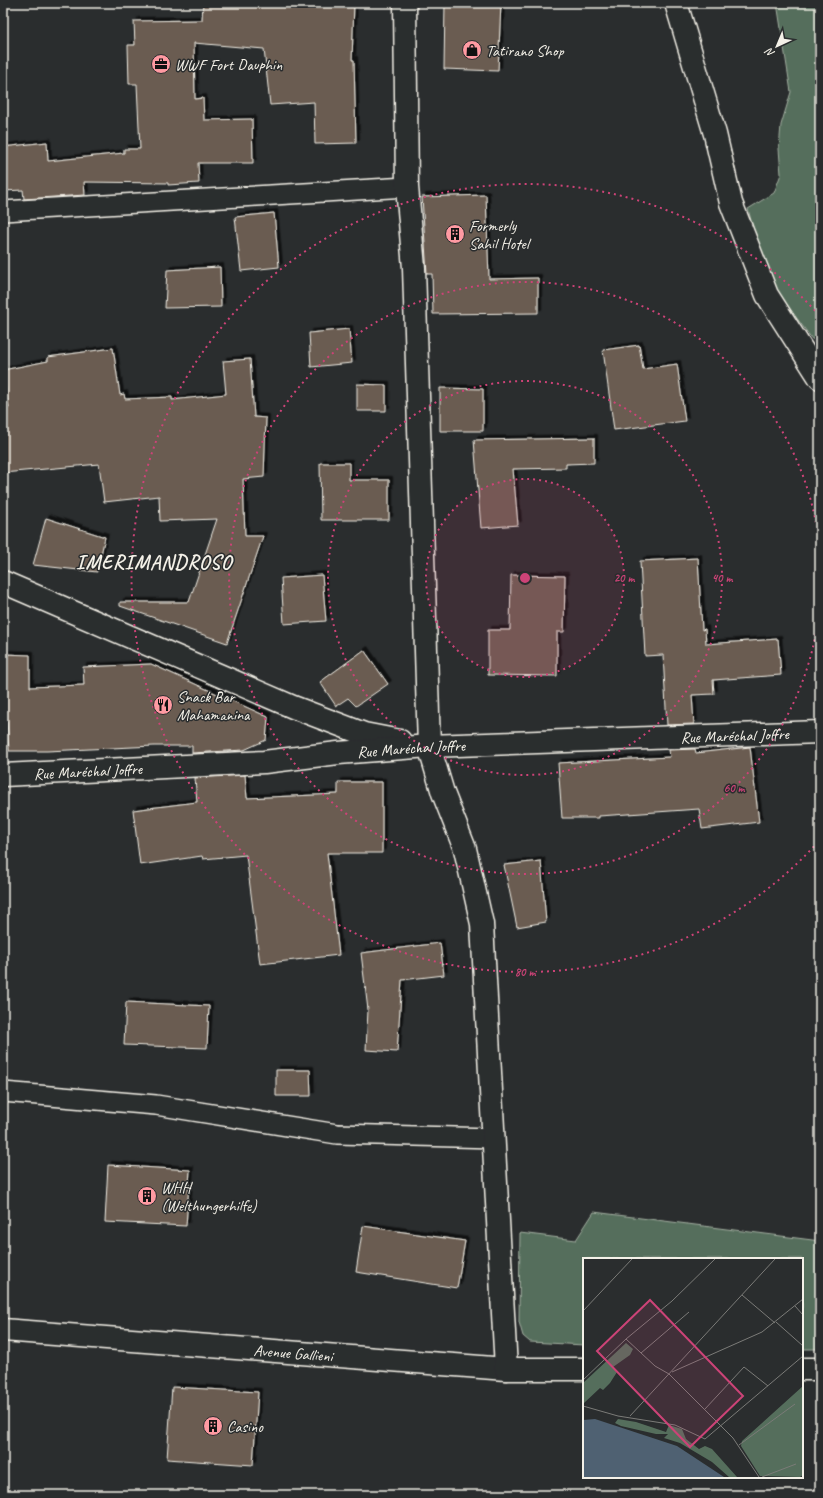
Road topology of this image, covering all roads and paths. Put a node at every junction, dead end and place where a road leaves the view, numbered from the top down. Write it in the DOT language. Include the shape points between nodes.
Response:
graph roads {
  1 [pos="405,3"];
  2 [pos="676,3"];
  3 [pos="407,187"];
  4 [pos="3,211"];
  5 [pos="820,378"];
  6 [pos="3,582"];
  7 [pos="820,732"];
  8 [pos="429,746"];
  9 [pos="3,775"];
  10 [pos="3,1092"];
  11 [pos="494,1138"];
  12 [pos="3,1330"];
  13 [pos="506,1369"];
  14 [pos="583,1369"];
  15 [pos="803,1369"];
  16 [pos="820,1369"];
  1 -- 3 [label="street"];
  2 -- 5 [label="street" via="715,134 731,203 767,295"];
  3 -- 4 [label="lane"];
  3 -- 8 [label="street" via="414,268"];
  6 -- 8 [label="street" via="329,721 364,734"];
  7 -- 8 [label="street, Rue Maréchal Joffre"];
  8 -- 9 [label="street, Rue Maréchal Joffre" via="264,762"];
  8 -- 11 [label="street" via="443,793 465,849 482,924"];
  10 -- 11 [label="lane" via="156,1105 337,1134"];
  11 -- 13 [label="street"];
  12 -- 13 [label="street, Avenue Gallieni"];
  13 -- 14 [label="street, Avenue Gallieni"];
  15 -- 16 [label="street"];
}
